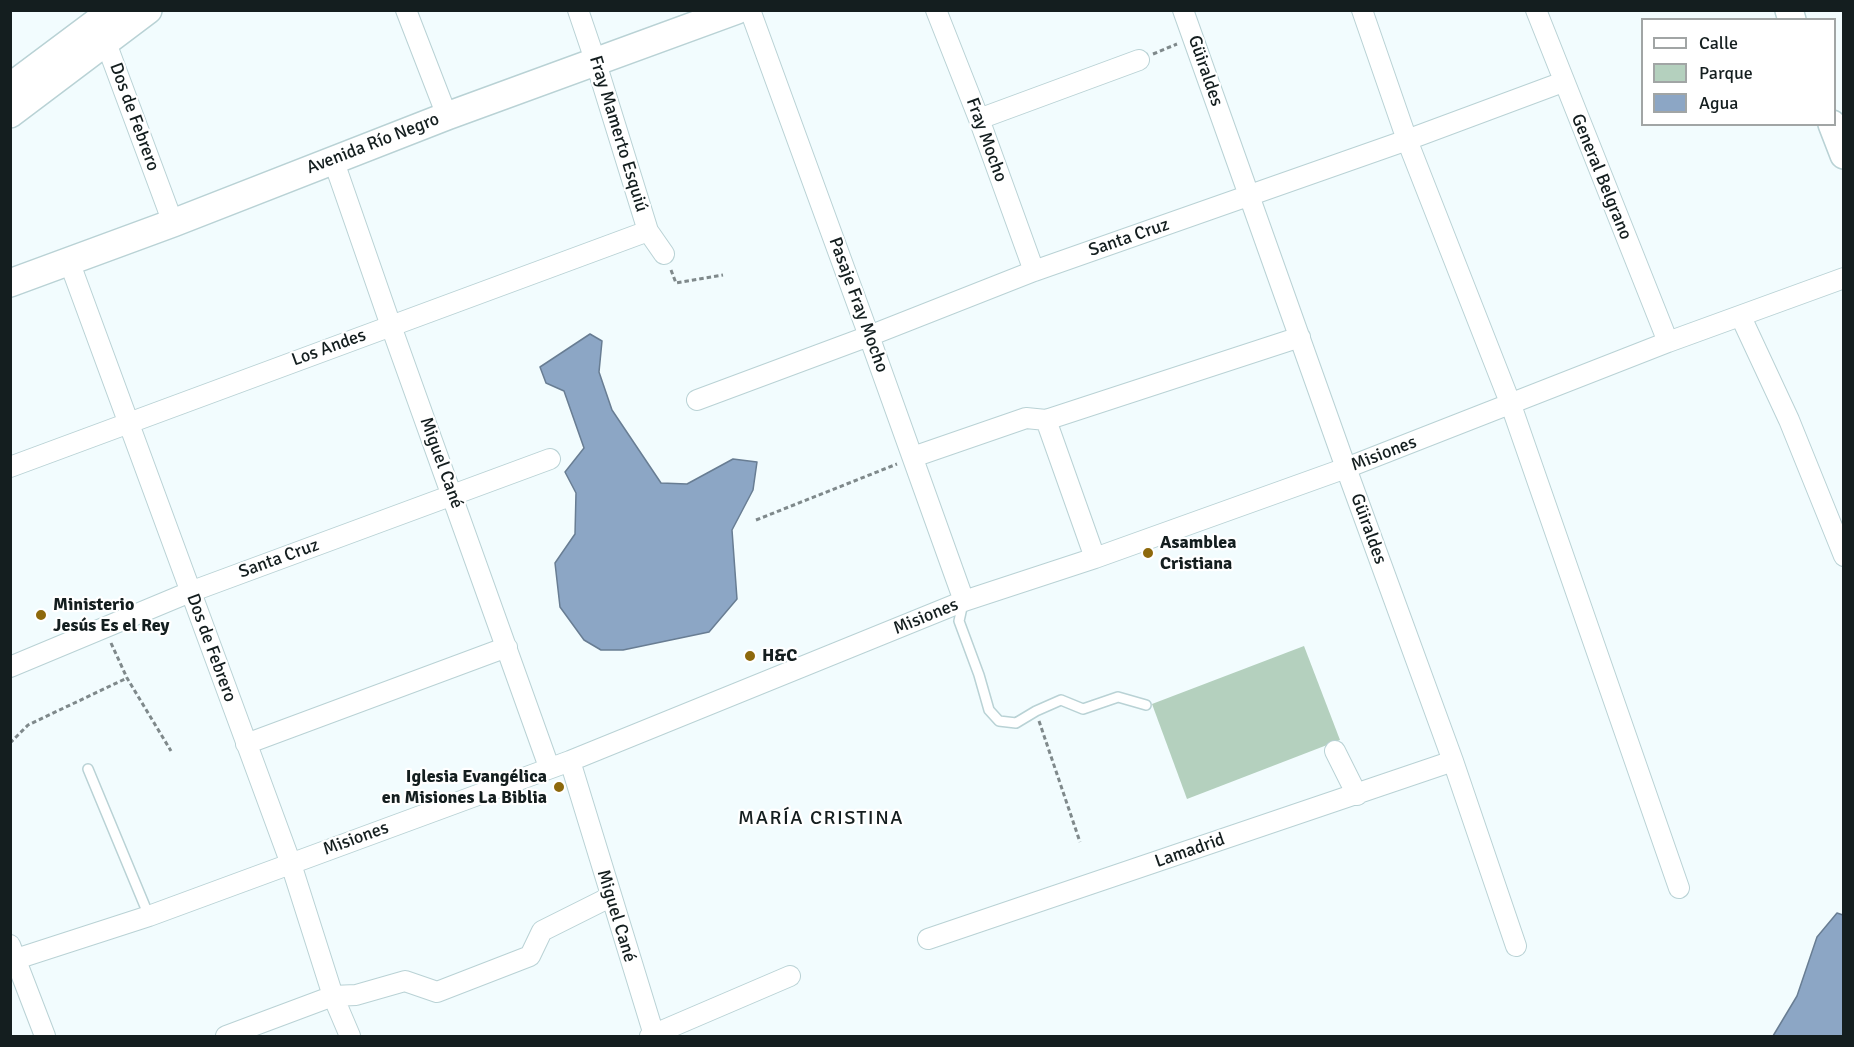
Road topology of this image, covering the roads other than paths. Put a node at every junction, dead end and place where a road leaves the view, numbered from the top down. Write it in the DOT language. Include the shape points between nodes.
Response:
graph roads {
  1 [pos="148,10"];
  2 [pos="406,10"];
  3 [pos="578,10"];
  4 [pos="737,10"];
  5 [pos="750,10"];
  6 [pos="936,10"];
  7 [pos="1183,10"];
  8 [pos="1362,10"];
  9 [pos="1536,10"];
  10 [pos="103,21"];
  11 [pos="1139,60"];
  12 [pos="596,63"];
  13 [pos="1563,82"];
  14 [pos="10,87"];
  15 [pos="10,114"];
  16 [pos="447,116"];
  17 [pos="979,119"];
  18 [pos="1833,126"];
  19 [pos="1407,140"];
  20 [pos="1844,155"];
  21 [pos="333,159"];
  22 [pos="1249,196"];
  23 [pos="173,223"];
  24 [pos="648,231"];
  25 [pos="664,254"];
  26 [pos="69,261"];
  27 [pos="1034,271"];
  28 [pos="1844,278"];
  29 [pos="10,283"];
  30 [pos="1741,316"];
  31 [pos="390,326"];
  32 [pos="870,336"];
  33 [pos="1300,337"];
  34 [pos="1668,342"];
  35 [pos="697,400"];
  36 [pos="1511,405"];
  37 [pos="1046,420"];
  38 [pos="128,422"];
  39 [pos="913,457"];
  40 [pos="550,459"];
  41 [pos="10,467"];
  42 [pos="1346,468"];
  43 [pos="452,495"];
  44 [pos="1844,556"];
  45 [pos="1095,558"];
  46 [pos="190,592"];
  47 [pos="964,601"];
  48 [pos="507,647"];
  49 [pos="10,667"];
  50 [pos="1146,705"];
  51 [pos="246,744"];
  52 [pos="1335,751"];
  53 [pos="570,761"];
  54 [pos="1452,761"];
  55 [pos="549,767"];
  56 [pos="88,769"];
  57 [pos="1357,795"];
  58 [pos="291,864"];
  59 [pos="1679,888"];
  60 [pos="610,897"];
  61 [pos="149,916"];
  62 [pos="928,939"];
  63 [pos="1516,946"];
  64 [pos="12,955"];
  65 [pos="790,976"];
  66 [pos="333,996"];
  67 [pos="45,1036"];
  68 [pos="226,1036"];
  69 [pos="350,1036"];
  70 [pos="652,1036"];
  1 -- 10 [label="street"];
  2 -- 16 [label="street"];
  3 -- 12 [label="street, Fray Mamerto Esquiú"];
  4 -- 12 [label="street, Avenida Río Negro"];
  5 -- 32 [label="street, Pasaje Fray Mocho"];
  6 -- 17 [label="street, Fray Mocho"];
  7 -- 22 [label="street, Güiraldes"];
  8 -- 19 [label="street"];
  9 -- 13 [label="street, General Belgrano"];
  10 -- 14 [label="street"];
  10 -- 15 [label="street"];
  10 -- 23 [label="street, Dos de Febrero"];
  11 -- 17 [label="street"];
  12 -- 16 [label="street, Avenida Río Negro"];
  12 -- 24 [label="street, Fray Mamerto Esquiú"];
  13 -- 19 [label="street, Santa Cruz"];
  13 -- 34 [label="street, General Belgrano"];
  16 -- 21 [label="street, Avenida Río Negro"];
  17 -- 27 [label="street, Fray Mocho"];
  18 -- 20 [label="street"];
  19 -- 22 [label="street, Santa Cruz"];
  19 -- 36 [label="street"];
  21 -- 23 [label="street, Avenida Río Negro"];
  21 -- 31 [label="street, Miguel Cané"];
  22 -- 27 [label="street, Santa Cruz"];
  22 -- 33 [label="street, Güiraldes"];
  23 -- 26 [label="street, Avenida Río Negro"];
  24 -- 25 [label="street, Fray Mamerto Esquiú"];
  24 -- 31 [label="street, Los Andes"];
  26 -- 29 [label="street, Avenida Río Negro"];
  26 -- 38 [label="street, Dos de Febrero"];
  27 -- 32 [label="street, Santa Cruz"];
  28 -- 30 [label="street, Misiones"];
  30 -- 34 [label="street, Misiones"];
  30 -- 44 [label="street" via="1790,420"];
  31 -- 38 [label="street, Los Andes"];
  31 -- 43 [label="street, Miguel Cané"];
  32 -- 35 [label="street, Santa Cruz"];
  32 -- 39 [label="street, Pasaje Fray Mocho"];
  33 -- 37 [label="street"];
  33 -- 42 [label="street, Güiraldes"];
  34 -- 36 [label="street, Misiones"];
  36 -- 42 [label="street, Misiones"];
  36 -- 59 [label="street"];
  37 -- 39 [label="street" via="1026,418"];
  37 -- 45 [label="street"];
  38 -- 41 [label="street, Los Andes"];
  38 -- 46 [label="street, Dos de Febrero"];
  39 -- 47 [label="street, Pasaje Fray Mocho"];
  40 -- 43 [label="street, Santa Cruz"];
  42 -- 45 [label="street, Misiones"];
  42 -- 54 [label="street, Güiraldes"];
  43 -- 46 [label="street, Santa Cruz"];
  43 -- 48 [label="street, Miguel Cané"];
  45 -- 47 [label="street, Misiones"];
  46 -- 49 [label="street, Santa Cruz"];
  46 -- 51 [label="street, Dos de Febrero"];
  47 -- 50 [label="lane" via="959,621 989,710 999,721 1016,723 1061,700 1083,709 1118,697"];
  47 -- 53 [label="street, Misiones"];
  48 -- 51 [label="street"];
  48 -- 55 [label="street, Miguel Cané"];
  51 -- 58 [label="street, Dos de Febrero"];
  52 -- 57 [label="street"];
  53 -- 55 [label="street, Misiones"];
  53 -- 60 [label="street, Miguel Cané"];
  54 -- 57 [label="street, Lamadrid"];
  54 -- 63 [label="street, Güiraldes"];
  55 -- 58 [label="street, Misiones"];
  56 -- 61 [label="lane"];
  57 -- 62 [label="street, Lamadrid"];
  58 -- 61 [label="street, Misiones"];
  58 -- 66 [label="street, Dos de Febrero"];
  60 -- 66 [label="street" via="542,931 530,956 437,992 405,981 356,995"];
  60 -- 70 [label="street, Miguel Cané"];
  61 -- 64 [label="street, Misiones"];
  64 -- 67 [label="street"];
  65 -- 70 [label="street"];
  66 -- 68 [label="street"];
  66 -- 69 [label="street, Dos de Febrero"];
}
